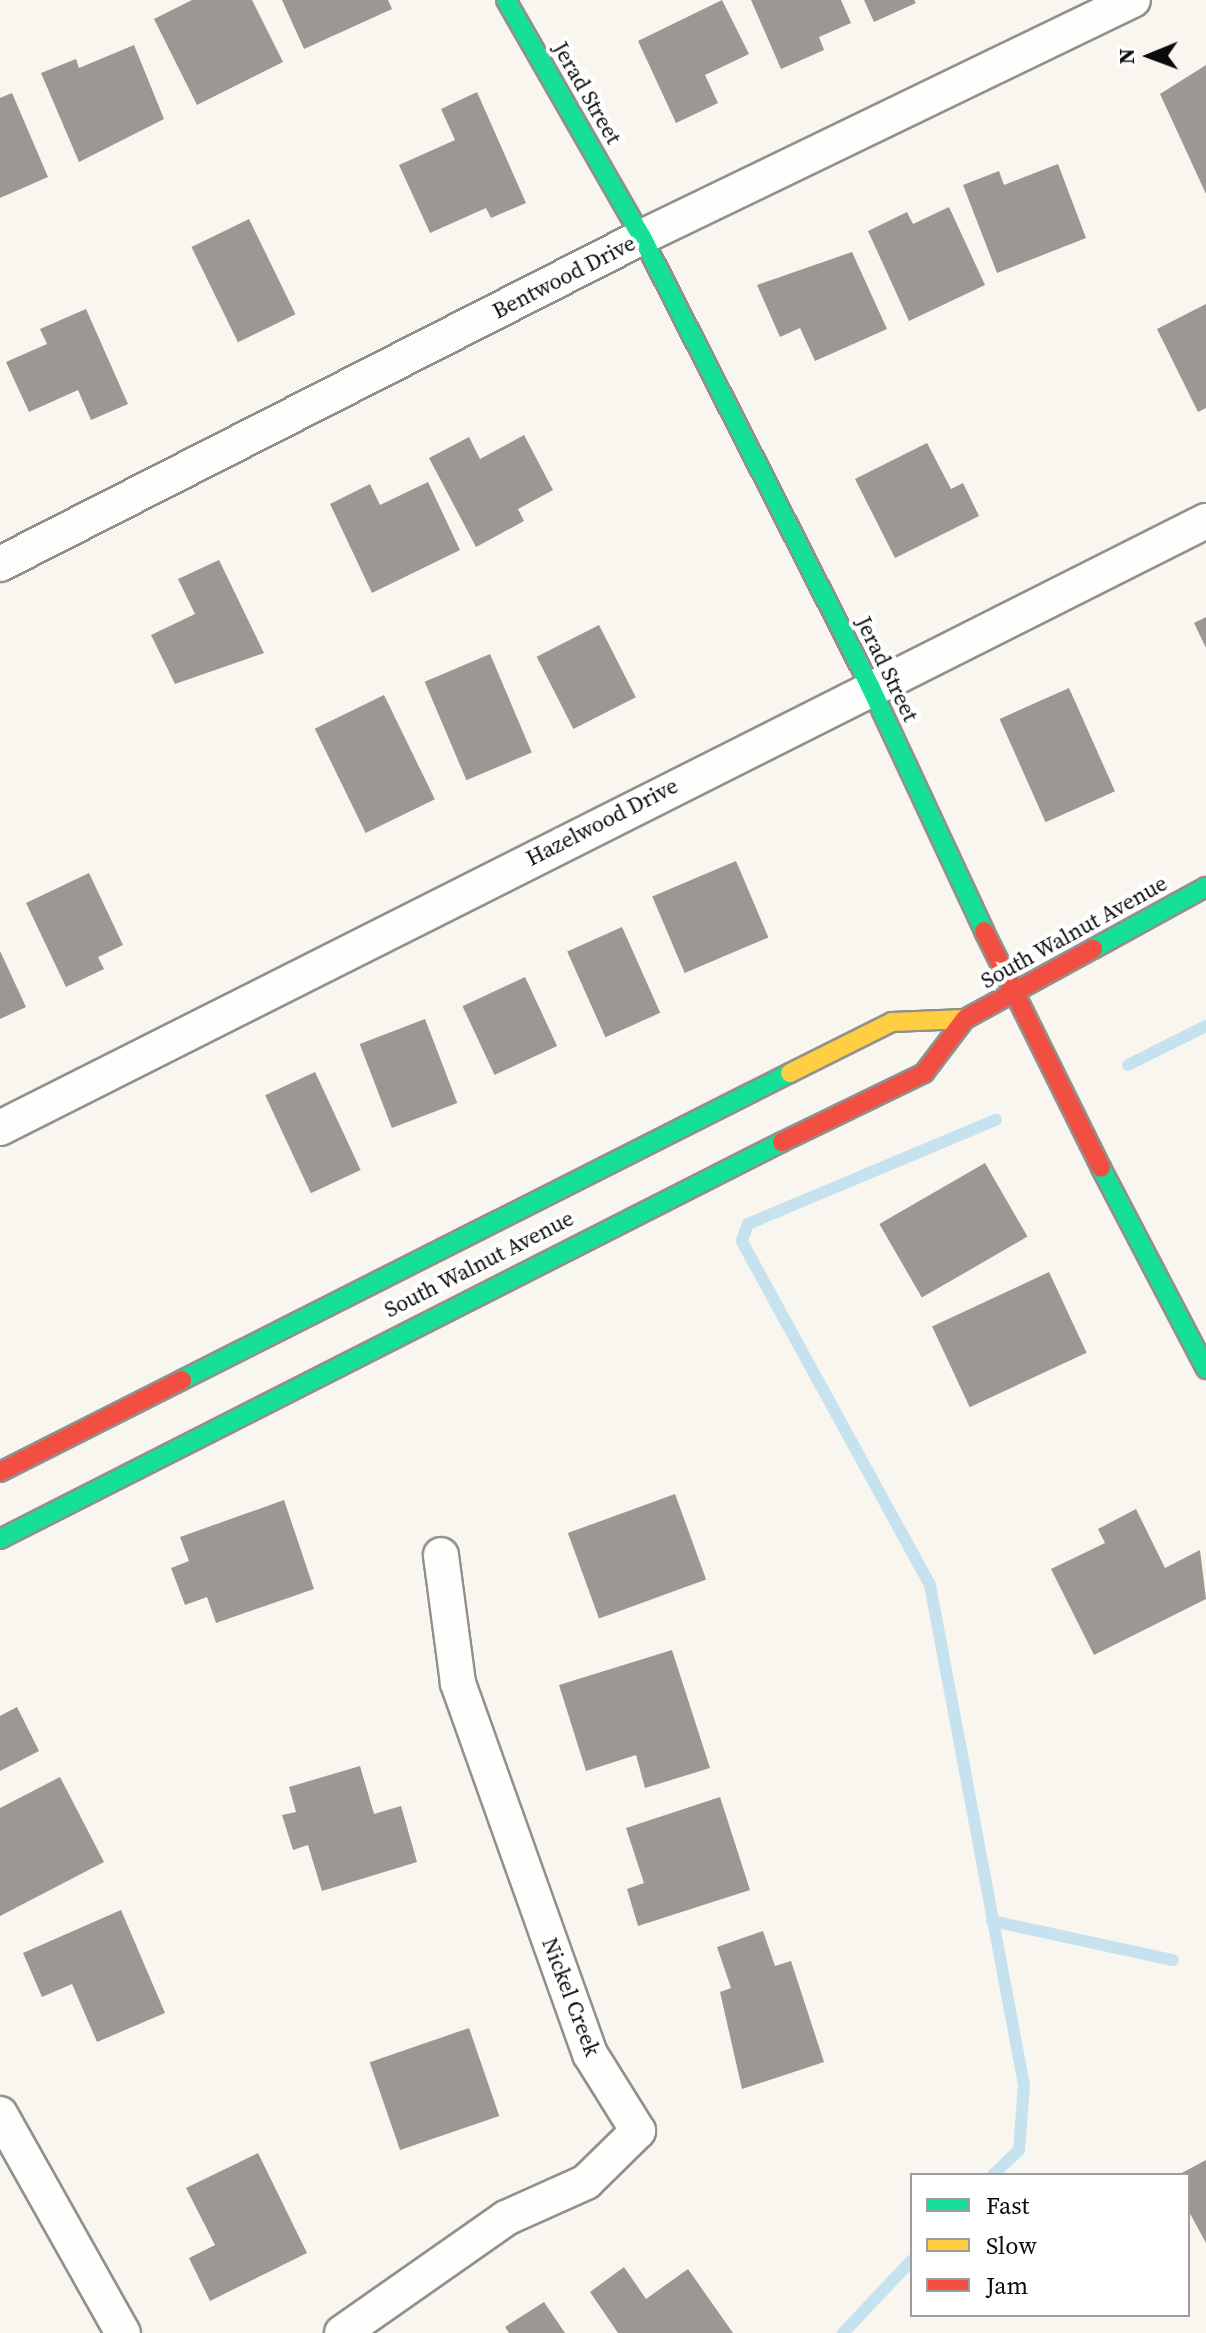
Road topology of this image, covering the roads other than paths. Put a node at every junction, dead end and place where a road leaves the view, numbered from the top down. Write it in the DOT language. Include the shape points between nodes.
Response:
graph roads {
  1 [pos="506,0"];
  2 [pos="1133,0"];
  3 [pos="642,237"];
  4 [pos="1206,521"];
  5 [pos="0,564"];
  6 [pos="870,686"];
  7 [pos="1206,887"];
  8 [pos="1012,991"];
  9 [pos="965,1019"];
  10 [pos="0,1128"];
  11 [pos="1204,1362"];
  12 [pos="0,1472"];
  13 [pos="0,1539"];
  14 [pos="441,1555"];
  15 [pos="0,2114"];
  16 [pos="123,2333"];
  17 [pos="342,2333"];
  1 -- 3 [label="street, Jerad Street"];
  2 -- 3 [label="street, Bentwood Drive"];
  3 -- 5 [label="street, Bentwood Drive"];
  3 -- 6 [label="street, Jerad Street"];
  4 -- 6 [label="street, Hazelwood Drive"];
  6 -- 8 [label="street, Jerad Street"];
  6 -- 10 [label="street, Hazelwood Drive"];
  7 -- 8 [label="street, South Walnut Avenue"];
  8 -- 9 [label="street, South Walnut Avenue"];
  8 -- 11 [label="street, Jerad Street"];
  9 -- 12 [label="street, South Walnut Avenue" via="892,1022"];
  9 -- 13 [label="street, South Walnut Avenue" via="924,1073 526,1266"];
  14 -- 17 [label="street, Nickel Creek" via="458,1683 590,2054 638,2131 586,2182 506,2218"];
  15 -- 16 [label="street"];
}
